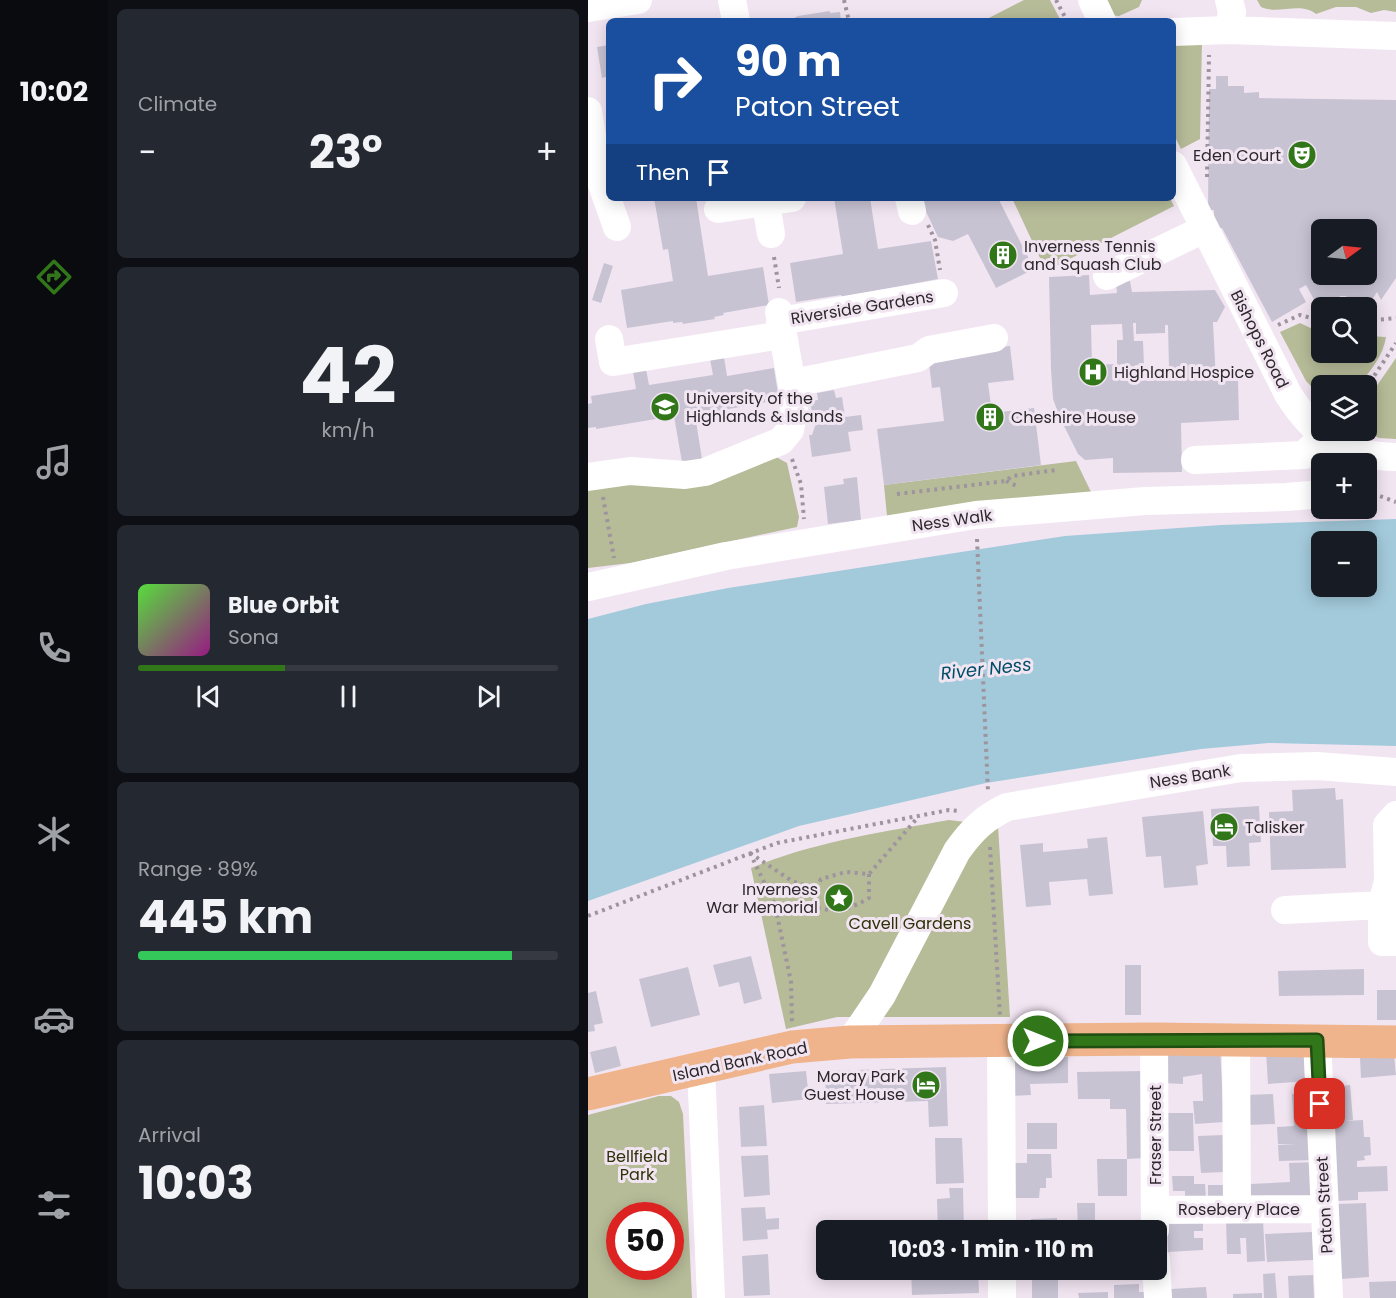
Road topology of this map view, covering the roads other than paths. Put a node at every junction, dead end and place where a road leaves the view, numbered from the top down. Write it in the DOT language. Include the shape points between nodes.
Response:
graph roads {
  1 [pos="638,0"];
  2 [pos="732,0"];
  3 [pos="1092,0"];
  4 [pos="1229,0"];
  5 [pos="588,8"];
  6 [pos="735,18"];
  7 [pos="1101,18"];
  8 [pos="1220,30"];
  9 [pos="1176,32"];
  10 [pos="1396,36"];
  11 [pos="588,111"];
  12 [pos="1176,171"];
  13 [pos="606,196"];
  14 [pos="608,201"];
  15 [pos="763,201"];
  16 [pos="774,201"];
  17 [pos="718,209"];
  18 [pos="617,227"];
  19 [pos="1204,229"];
  20 [pos="771,234"];
  21 [pos="1107,276"];
  22 [pos="944,293"];
  23 [pos="780,323"];
  24 [pos="994,338"];
  25 [pos="609,339"];
  26 [pos="793,382"];
  27 [pos="1311,424"];
  28 [pos="1318,441"];
  29 [pos="1329,441"];
  30 [pos="1342,453"];
  31 [pos="1377,457"];
  32 [pos="1396,457"];
  33 [pos="1195,460"];
  34 [pos="594,476"];
  35 [pos="1311,495"];
  36 [pos="588,587"];
  37 [pos="1396,772"];
  38 [pos="1396,815"];
  39 [pos="1382,905"];
  40 [pos="1285,910"];
  41 [pos="1396,942"];
  42 [pos="1154,1039"];
  43 [pos="1236,1039"];
  44 [pos="1317,1040"];
  45 [pos="1001,1041"];
  46 [pos="850,1042"];
  47 [pos="1396,1042"];
  48 [pos="701,1068"];
  49 [pos="588,1094"];
  50 [pos="1237,1208"];
  51 [pos="1324,1209"];
  52 [pos="1002,1220"];
  53 [pos="1155,1220"];
  54 [pos="1002,1280"];
  55 [pos="1157,1280"];
  56 [pos="711,1298"];
  57 [pos="1002,1298"];
  58 [pos="1158,1298"];
  59 [pos="1329,1298"];
  1 -- 5 [label="street"];
  2 -- 6 [label="street"];
  3 -- 7 [label="street"];
  4 -- 8 [label="street" via="1232,12"];
  8 -- 9 [label="street"];
  8 -- 10 [label="street"];
  11 -- 13 [label="street" via="598,173"];
  12 -- 19 [label="street, Bishops Road"];
  14 -- 18 [label="street"];
  15 -- 17 [label="street"];
  16 -- 20 [label="street"];
  19 -- 21 [label="street"];
  19 -- 27 [label="street, Bishops Road" via="1298,410"];
  22 -- 23 [label="street, Riverside Gardens"];
  23 -- 25 [label="street, Riverside Gardens" via="613,362"];
  23 -- 26 [label="street, Riverside Gardens"];
  24 -- 26 [label="street" via="929,350 918,358"];
  26 -- 34 [label="street, Riverside Gardens" via="795,415 781,441 705,472 685,476 630,471"];
  28 -- 33 [label="street" via="1304,455"];
  29 -- 30 [label="street, Bishops Road"];
  31 -- 32 [label="street, Bishops Road"];
  35 -- 36 [label="street, Ness Walk" via="1145,501 976,515 808,541"];
  37 -- 46 [label="street, Ness Bank" via="1317,766 1241,768 1007,807 988,804 957,851 882,995"];
  38 -- 39 [label="street" via="1387,825 1388,881"];
  39 -- 40 [label="street"];
  39 -- 41 [label="street" via="1382,942"];
  42 -- 43 [label="main road, Island Bank Road"];
  42 -- 45 [label="main road, Island Bank Road"];
  42 -- 53 [label="street, Fraser Street"];
  43 -- 44 [label="main road, Island Bank Road"];
  43 -- 50 [label="street"];
  44 -- 47 [label="main road, Island Bank Road"];
  44 -- 51 [label="street, Paton Street"];
  45 -- 46 [label="main road, Island Bank Road"];
  45 -- 52 [label="street"];
  46 -- 48 [label="main road, Island Bank Road" via="792,1047"];
  48 -- 49 [label="main road, Island Bank Road"];
  48 -- 56 [label="street"];
  50 -- 51 [label="street, Rosebery Place"];
  50 -- 53 [label="street, Rosebery Place"];
  51 -- 59 [label="street, Paton Street"];
  54 -- 57 [label="street"];
  55 -- 58 [label="street"];
}
